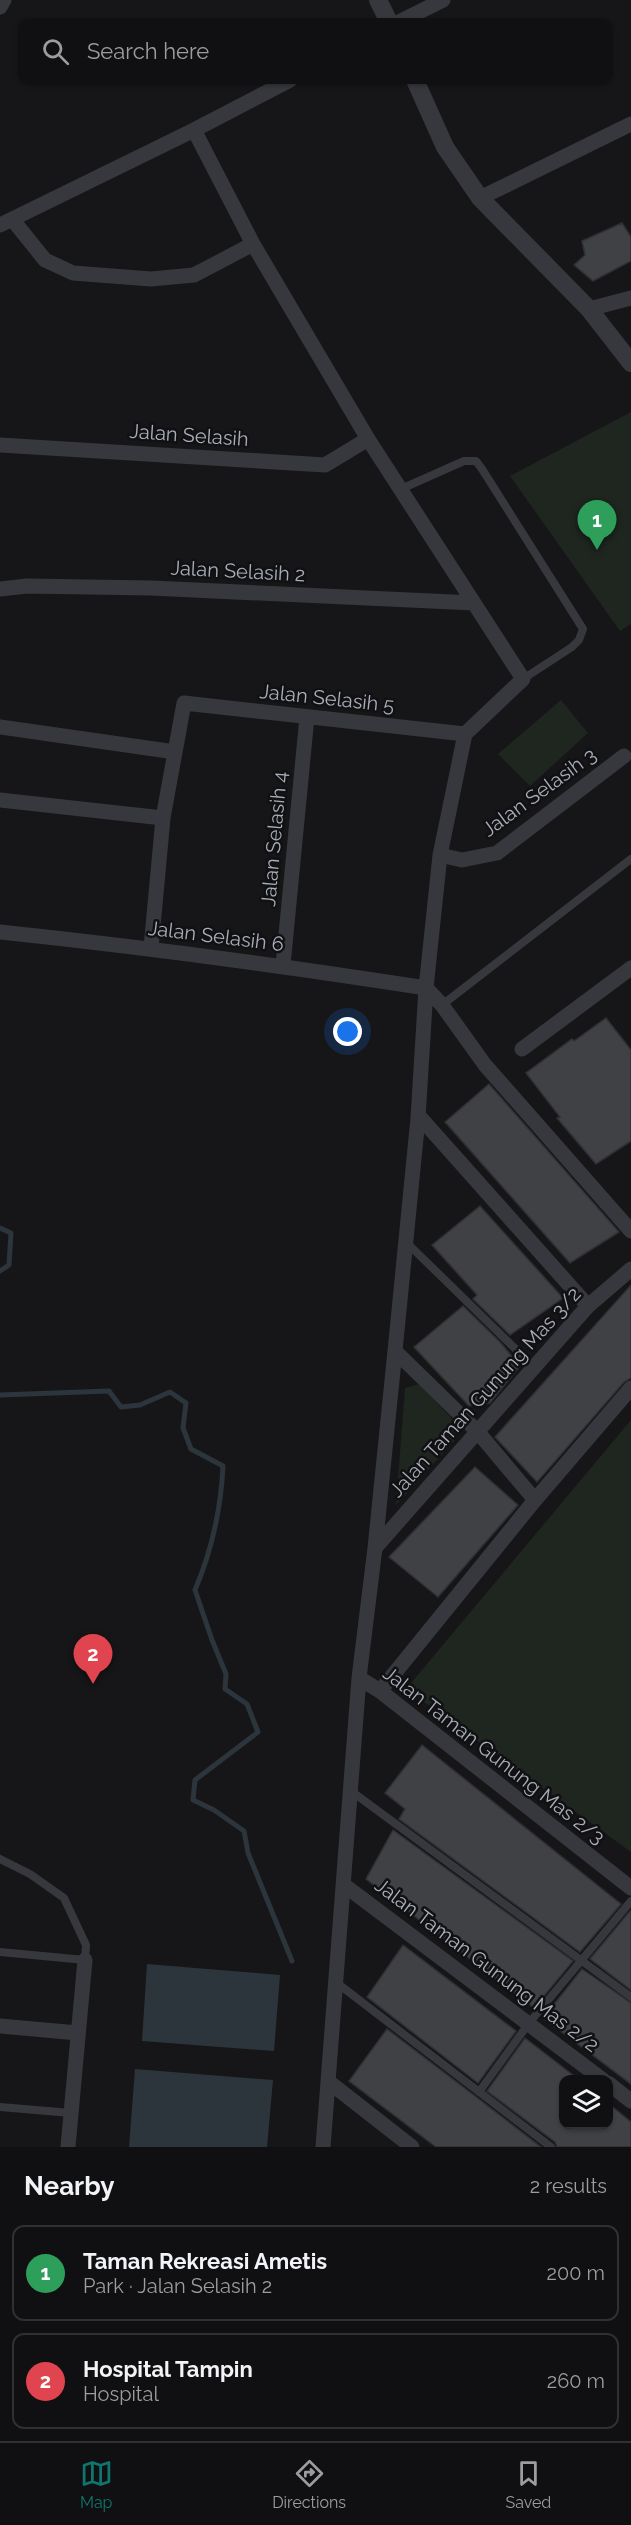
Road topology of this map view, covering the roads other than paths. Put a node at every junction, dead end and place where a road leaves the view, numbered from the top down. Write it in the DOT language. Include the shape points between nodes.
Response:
graph roads {
  1 [pos="4,0"];
  2 [pos="378,0"];
  3 [pos="443,0"];
  4 [pos="0,7"];
  5 [pos="387,18"];
  6 [pos="407,18"];
  7 [pos="282,84"];
  8 [pos="417,84"];
  9 [pos="631,124"];
  10 [pos="194,130"];
  11 [pos="480,198"];
  12 [pos="6,222"];
  13 [pos="253,244"];
  14 [pos="631,298"];
  15 [pos="589,309"];
  16 [pos="631,363"];
  17 [pos="368,439"];
  18 [pos="0,445"];
  19 [pos="401,489"];
  20 [pos="0,589"];
  21 [pos="474,603"];
  22 [pos="523,679"];
  23 [pos="307,717"];
  24 [pos="0,727"];
  25 [pos="465,734"];
  26 [pos="175,752"];
  27 [pos="624,756"];
  28 [pos="0,800"];
  29 [pos="163,818"];
  30 [pos="440,855"];
  31 [pos="631,860"];
  32 [pos="0,932"];
  33 [pos="151,948"];
  34 [pos="283,965"];
  35 [pos="631,968"];
  36 [pos="426,988"];
  37 [pos="442,1005"];
  38 [pos="522,1049"];
  39 [pos="418,1115"];
  40 [pos="631,1231"];
  41 [pos="406,1242"];
  42 [pos="631,1269"];
  43 [pos="588,1306"];
  44 [pos="395,1351"];
  45 [pos="534,1367"];
  46 [pos="631,1388"];
  47 [pos="477,1431"];
  48 [pos="535,1500"];
  49 [pos="375,1548"];
  50 [pos="359,1678"];
  51 [pos="380,1691"];
  52 [pos="351,1791"];
  53 [pos="0,1859"];
  54 [pos="344,1885"];
  55 [pos="631,1888"];
  56 [pos="631,1901"];
  57 [pos="0,1952"];
  58 [pos="85,1960"];
  59 [pos="582,1960"];
  60 [pos="337,1983"];
  61 [pos="631,1997"];
  62 [pos="530,2023"];
  63 [pos="0,2026"];
  64 [pos="78,2033"];
  65 [pos="598,2075"];
  66 [pos="329,2082"];
  67 [pos="613,2087"];
  68 [pos="479,2092"];
  69 [pos="631,2101"];
  70 [pos="0,2107"];
  71 [pos="71,2113"];
  72 [pos="68,2147"];
  73 [pos="323,2147"];
  74 [pos="412,2147"];
  75 [pos="551,2147"];
  1 -- 4 [label="street"];
  2 -- 5 [label="street"];
  3 -- 6 [label="street"];
  7 -- 10 [label="street"];
  8 -- 11 [label="street" via="445,147"];
  9 -- 11 [label="street"];
  10 -- 12 [label="street"];
  10 -- 13 [label="street"];
  11 -- 15 [label="street"];
  12 -- 13 [label="street" via="45,260 73,273 151,279 194,275"];
  13 -- 17 [label="street"];
  14 -- 15 [label="street"];
  15 -- 16 [label="street"];
  17 -- 18 [label="street, Jalan Selasih" via="325,465"];
  17 -- 19 [label="street"];
  19 -- 21 [label="street"];
  19 -- 22 [label="lane" via="464,460 476,461 482,470 582,629 572,647"];
  20 -- 21 [label="street, Jalan Selasih 2" via="151,588"];
  21 -- 22 [label="street"];
  22 -- 25 [label="street"];
  23 -- 25 [label="street, Jalan Selasih 5"];
  23 -- 26 [label="street, Jalan Selasih 5" via="184,704"];
  23 -- 34 [label="street, Jalan Selasih 4"];
  24 -- 26 [label="street"];
  25 -- 30 [label="street"];
  26 -- 29 [label="street"];
  27 -- 30 [label="street, Jalan Selasih 3" via="497,853 462,860"];
  28 -- 29 [label="street"];
  29 -- 33 [label="street"];
  30 -- 36 [label="street"];
  31 -- 37 [label="lane"];
  32 -- 33 [label="street, Jalan Selasih 6"];
  33 -- 34 [label="street, Jalan Selasih 6"];
  34 -- 36 [label="street, Jalan Selasih 6"];
  35 -- 38 [label="street"];
  36 -- 37 [label="street"];
  36 -- 39 [label="street"];
  37 -- 40 [label="street" via="485,1065"];
  39 -- 41 [label="street"];
  39 -- 43 [label="street"];
  41 -- 44 [label="street"];
  41 -- 45 [label="lane"];
  42 -- 43 [label="street, Jalan Taman Gunung Mas 3/2"];
  43 -- 45 [label="street, Jalan Taman Gunung Mas 3/2"];
  44 -- 47 [label="street"];
  44 -- 49 [label="street"];
  45 -- 47 [label="street, Jalan Taman Gunung Mas 3/2"];
  46 -- 48 [label="street"];
  47 -- 48 [label="street"];
  47 -- 49 [label="street, Jalan Taman Gunung Mas 3/2"];
  48 -- 51 [label="street"];
  49 -- 50 [label="street"];
  50 -- 51 [label="street, Jalan Taman Gunung Mas 2/3"];
  50 -- 52 [label="street"];
  51 -- 55 [label="street, Jalan Taman Gunung Mas 2/3"];
  52 -- 54 [label="street"];
  52 -- 59 [label="lane"];
  53 -- 58 [label="lane" via="64,1898 86,1945"];
  54 -- 60 [label="street"];
  54 -- 62 [label="street, Jalan Taman Gunung Mas 2/2"];
  56 -- 59 [label="lane"];
  57 -- 58 [label="lane"];
  58 -- 64 [label="street"];
  59 -- 61 [label="lane"];
  59 -- 62 [label="lane"];
  60 -- 66 [label="street"];
  60 -- 68 [label="lane"];
  62 -- 65 [label="street, Jalan Taman Gunung Mas 2/2"];
  62 -- 68 [label="lane"];
  63 -- 64 [label="street"];
  64 -- 71 [label="street"];
  66 -- 73 [label="street"];
  66 -- 74 [label="street"];
  67 -- 69 [label="street"];
  68 -- 75 [label="lane"];
  70 -- 71 [label="lane"];
  71 -- 72 [label="street"];
}
